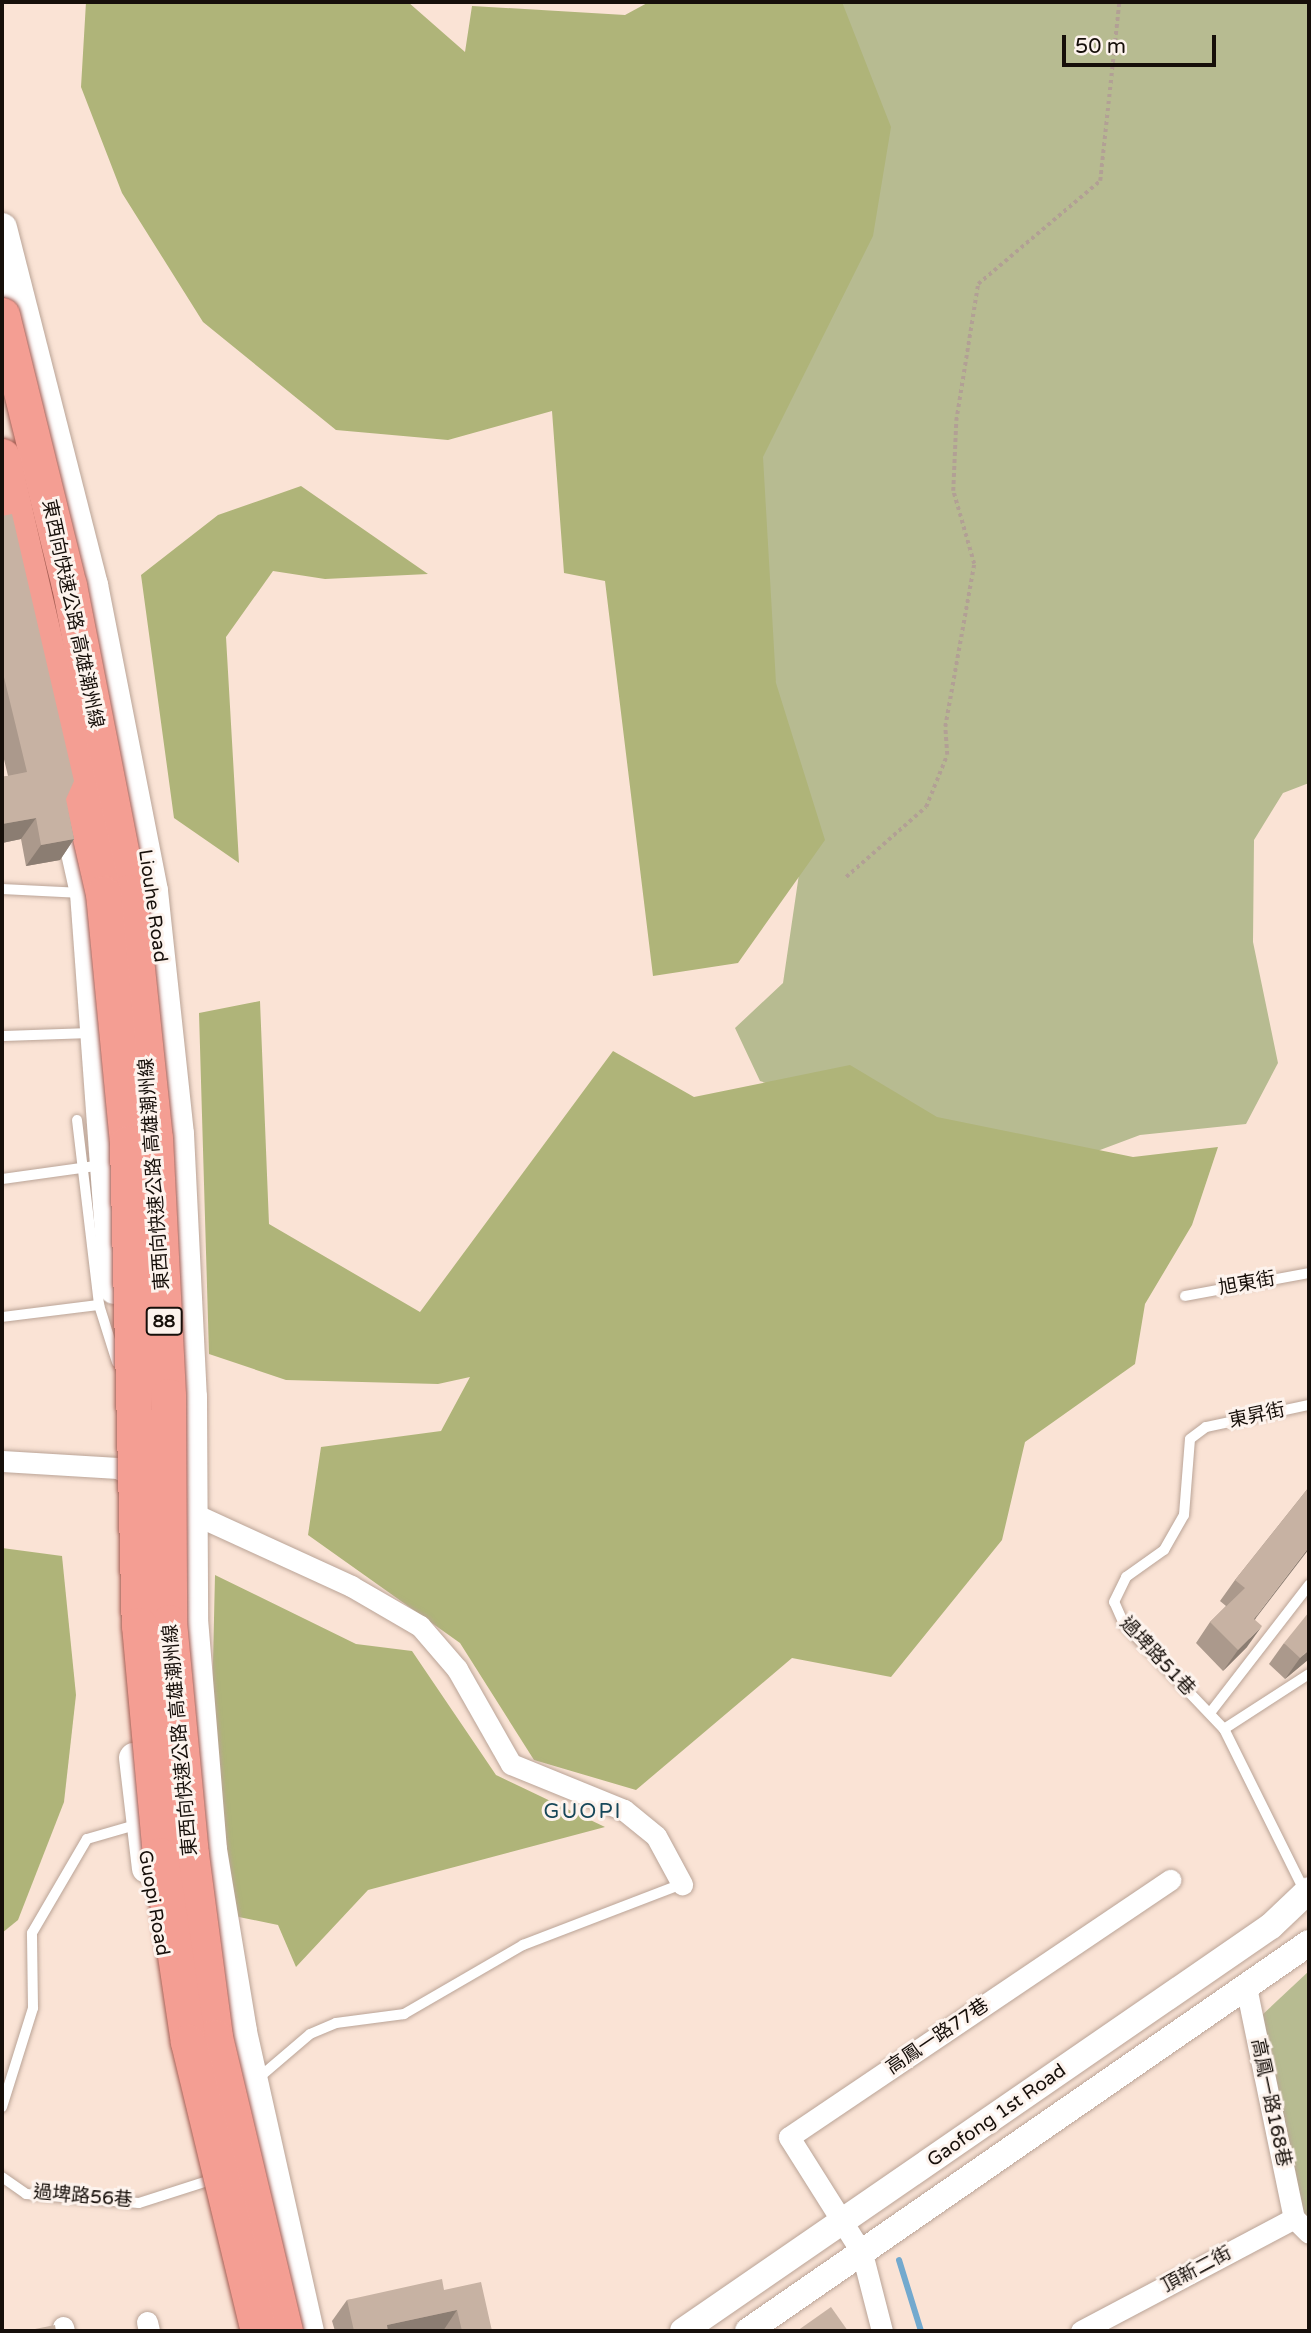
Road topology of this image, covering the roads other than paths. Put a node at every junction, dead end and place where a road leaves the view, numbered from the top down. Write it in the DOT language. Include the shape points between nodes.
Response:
graph roads {
  1 [pos="2,228"];
  2 [pos="2,315"];
  3 [pos="2,456"];
  4 [pos="2,525"];
  5 [pos="2,889"];
  6 [pos="85,893"];
  7 [pos="97,1033"];
  8 [pos="2,1036"];
  9 [pos="77,1120"];
  10 [pos="94,1166"];
  11 [pos="2,1180"];
  12 [pos="1309,1273"];
  13 [pos="1185,1296"];
  14 [pos="99,1305"];
  15 [pos="2,1317"];
  16 [pos="117,1362"];
  17 [pos="1309,1405"];
  18 [pos="1206,1427"];
  19 [pos="2,1461"];
  20 [pos="118,1468"];
  21 [pos="191,1514"];
  22 [pos="1309,1586"];
  23 [pos="1309,1674"];
  24 [pos="1210,1713"];
  25 [pos="1224,1729"];
  26 [pos="139,1824"];
  27 [pos="1170,1880"];
  28 [pos="682,1884"];
  29 [pos="1307,1892"];
  30 [pos="1309,1942"];
  31 [pos="1246,1987"];
  32 [pos="253,2083"];
  33 [pos="2,2108"];
  34 [pos="2,2177"];
  35 [pos="208,2181"];
  36 [pos="1294,2218"];
  37 [pos="845,2221"];
  38 [pos="1309,2234"];
  39 [pos="862,2253"];
  40 [pos="243,2331"];
  41 [pos="258,2331"];
  42 [pos="285,2331"];
  43 [pos="309,2331"];
  44 [pos="683,2331"];
  45 [pos="748,2331"];
  46 [pos="882,2331"];
  47 [pos="1081,2331"];
  1 -- 21 [label="main road, Liouhe Road" via="93,585 153,891 178,1134 192,1397"];
  2 -- 42 [label="highway, 東西向快速公路 高雄潮州線 / 88, bridge" via="69,585 129,892 155,1138 168,1396 169,1622 191,1854 215,2037"];
  3 -- 41 [label="highway, 東西向快速公路 高雄潮州線 / 88, bridge" via="103,893 127,1143 139,1625 160,1855 188,2042"];
  4 -- 6 [label="main road"];
  5 -- 6 [label="lane"];
  6 -- 7 [label="main road"];
  7 -- 8 [label="lane"];
  7 -- 10 [label="main road"];
  9 -- 10 [label="lane"];
  10 -- 11 [label="lane"];
  10 -- 14 [label="lane"];
  10 -- 16 [label="main road"];
  12 -- 13 [label="lane, 旭東街"];
  14 -- 15 [label="lane"];
  14 -- 16 [label="lane"];
  16 -- 20 [label="main road"];
  17 -- 18 [label="lane, 東昇街"];
  18 -- 24 [label="lane, 過埤路51巷" via="1190,1439 1184,1516 1171,1540 1126,1577 1114,1602 1124,1625"];
  19 -- 20 [label="street"];
  20 -- 21 [label="street"];
  20 -- 26 [label="main road, Guopi Road"];
  21 -- 28 [label="street" via="351,1586 420,1626 457,1669 511,1764 624,1810 656,1836"];
  21 -- 32 [label="main road" via="212,1850"];
  22 -- 24 [label="lane"];
  23 -- 25 [label="lane"];
  24 -- 25 [label="lane, 過埤路51巷"];
  25 -- 29 [label="lane, 過埤路51巷"];
  26 -- 33 [label="lane" via="87,1839 32,1933 33,2008"];
  26 -- 35 [label="main road, Guopi Road"];
  27 -- 37 [label="street, 高鳳一路77巷" via="789,2137"];
  28 -- 32 [label="lane" via="523,1945 404,2014 310,2034"];
  29 -- 37 [label="street, Gaofong 1st Road" via="1271,1926"];
  30 -- 31 [label="street, Gaofong 1st Road"];
  31 -- 36 [label="street, 高鳳一路168巷"];
  31 -- 39 [label="street, Gaofong 1st Road"];
  32 -- 43 [label="main road"];
  34 -- 35 [label="lane, 過埤路56巷" via="26,2194 139,2203"];
  35 -- 40 [label="main road, Guopi Road"];
  36 -- 38 [label="street"];
  36 -- 47 [label="street, 頂新二街"];
  37 -- 39 [label="street"];
  37 -- 44 [label="street, Gaofong 1st Road"];
  39 -- 45 [label="street, Gaofong 1st Road"];
  39 -- 46 [label="street"];
}
